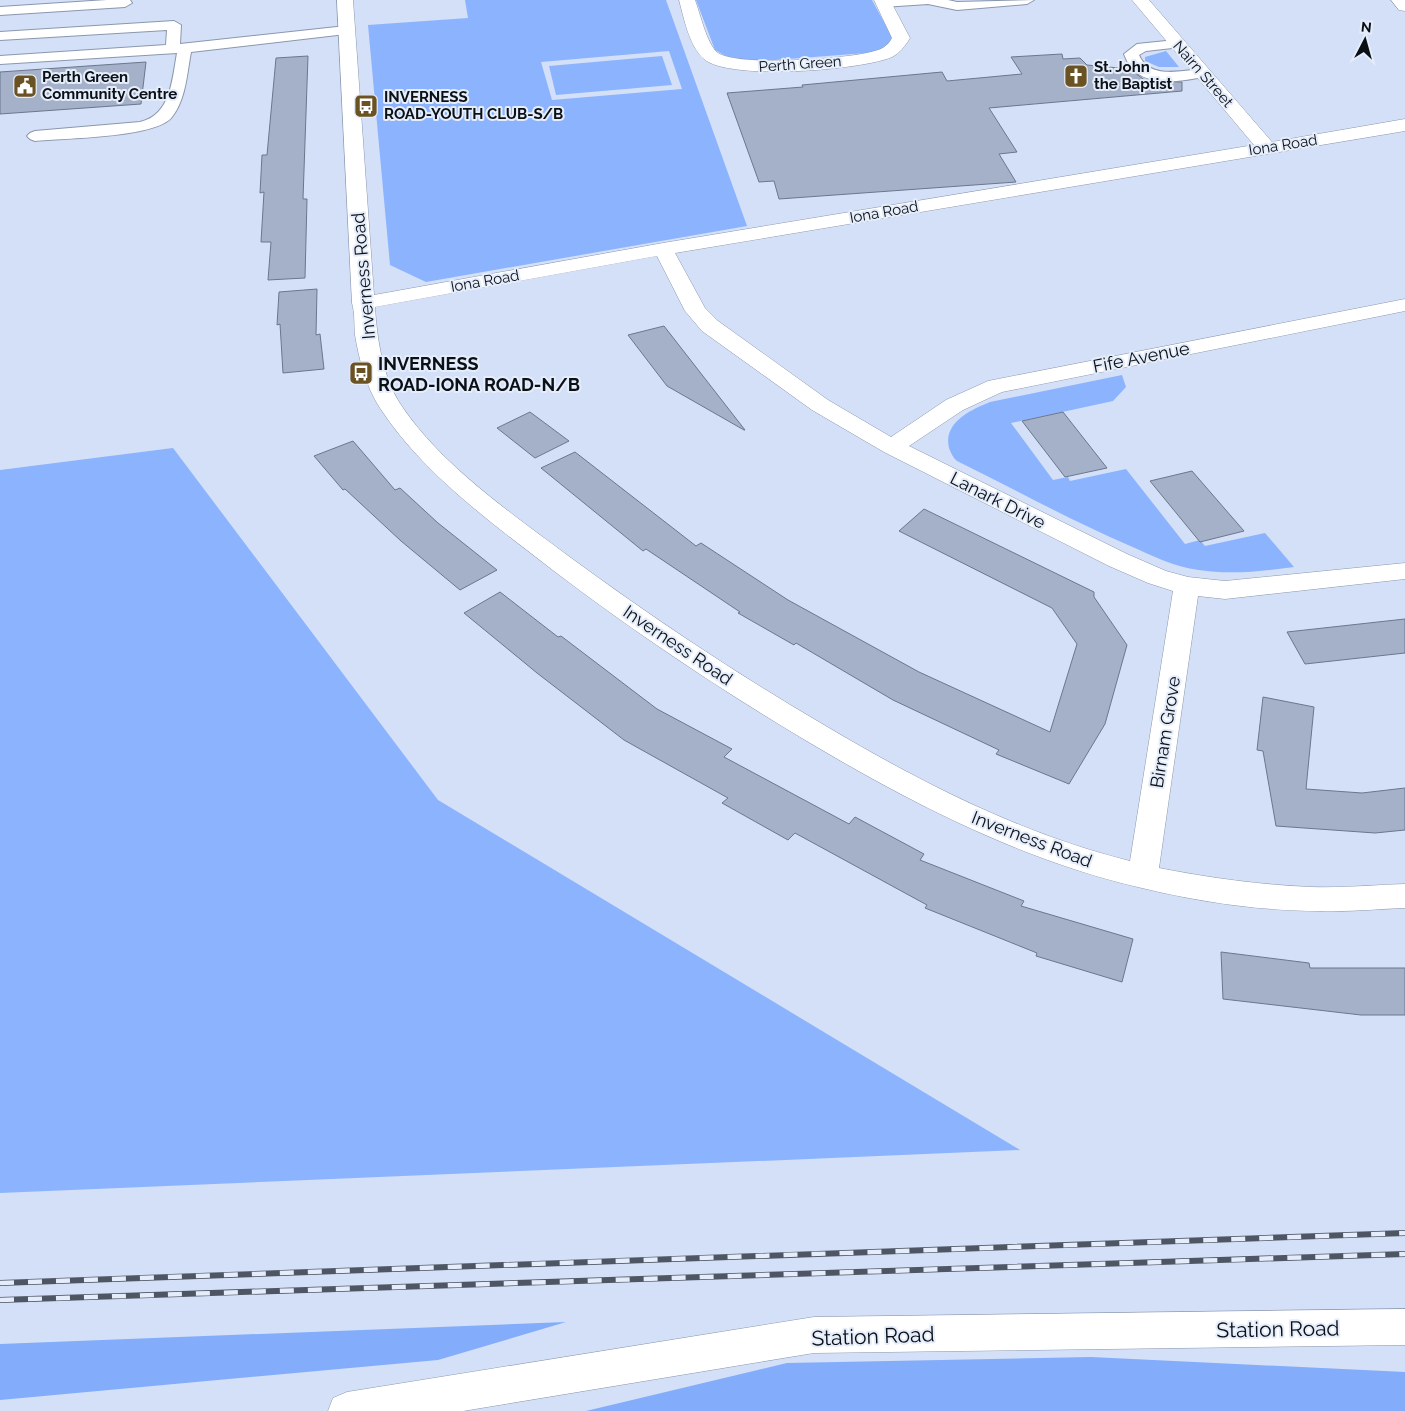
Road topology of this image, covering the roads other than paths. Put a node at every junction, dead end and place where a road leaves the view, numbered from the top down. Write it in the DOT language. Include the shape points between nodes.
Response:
graph roads {
  1 [pos="345,0"];
  2 [pos="687,0"];
  3 [pos="928,0"];
  4 [pos="1027,0"];
  5 [pos="1140,0"];
  6 [pos="1399,0"];
  7 [pos="882,2"];
  8 [pos="125,3"];
  9 [pos="1405,6"];
  10 [pos="55,8"];
  11 [pos="0,11"];
  12 [pos="346,30"];
  13 [pos="49,33"];
  14 [pos="0,36"];
  15 [pos="1176,44"];
  16 [pos="179,48"];
  17 [pos="43,57"];
  18 [pos="0,60"];
  19 [pos="1201,73"];
  20 [pos="1397,126"];
  21 [pos="34,136"];
  22 [pos="1405,142"];
  23 [pos="1267,148"];
  24 [pos="663,249"];
  25 [pos="363,303"];
  26 [pos="1405,305"];
  27 [pos="892,447"];
  28 [pos="1405,571"];
  29 [pos="1187,586"];
  30 [pos="1143,877"];
  31 [pos="1405,896"];
  32 [pos="1405,1327"];
  33 [pos="347,1411"];
  1 -- 12 [label="street, Inverness Road"];
  2 -- 7 [label="street, Perth Green" via="710,55 718,61 751,67 885,55 901,38"];
  3 -- 4 [label="lane" via="957,6"];
  3 -- 7 [label="lane"];
  5 -- 15 [label="street, Nairn Street"];
  6 -- 9 [label="street"];
  8 -- 10 [label="lane"];
  10 -- 11 [label="lane"];
  10 -- 13 [label="lane"];
  12 -- 16 [label="lane"];
  12 -- 25 [label="street, Inverness Road"];
  13 -- 14 [label="lane"];
  13 -- 16 [label="lane" via="174,25"];
  13 -- 17 [label="lane"];
  15 -- 19 [label="street, Nairn Street"];
  15 -- 19 [label="lane" via="1142,47 1131,54 1134,64 1145,73 1164,76"];
  16 -- 17 [label="lane"];
  16 -- 21 [label="lane" via="171,107 155,124"];
  17 -- 18 [label="lane"];
  19 -- 23 [label="street, Nairn Street"];
  20 -- 22 [label="street"];
  20 -- 23 [label="street, Iona Road"];
  23 -- 24 [label="street, Iona Road"];
  24 -- 25 [label="street, Iona Road"];
  24 -- 27 [label="street, Lanark Drive" via="696,311 710,326 820,405"];
  25 -- 30 [label="street, Inverness Road" via="366,336 383,389 390,404 421,444 511,524 647,627 776,710 896,780 993,826 1068,855"];
  26 -- 27 [label="street, Fife Avenue" via="996,386 953,404"];
  27 -- 29 [label="street, Lanark Drive" via="1118,560"];
  28 -- 29 [label="street, Lanark Drive" via="1225,590"];
  29 -- 30 [label="street, Birnam Grove"];
  30 -- 31 [label="street, Inverness Road" via="1234,894 1314,900"];
  32 -- 33 [label="street, Station Road" via="814,1335"];
}
